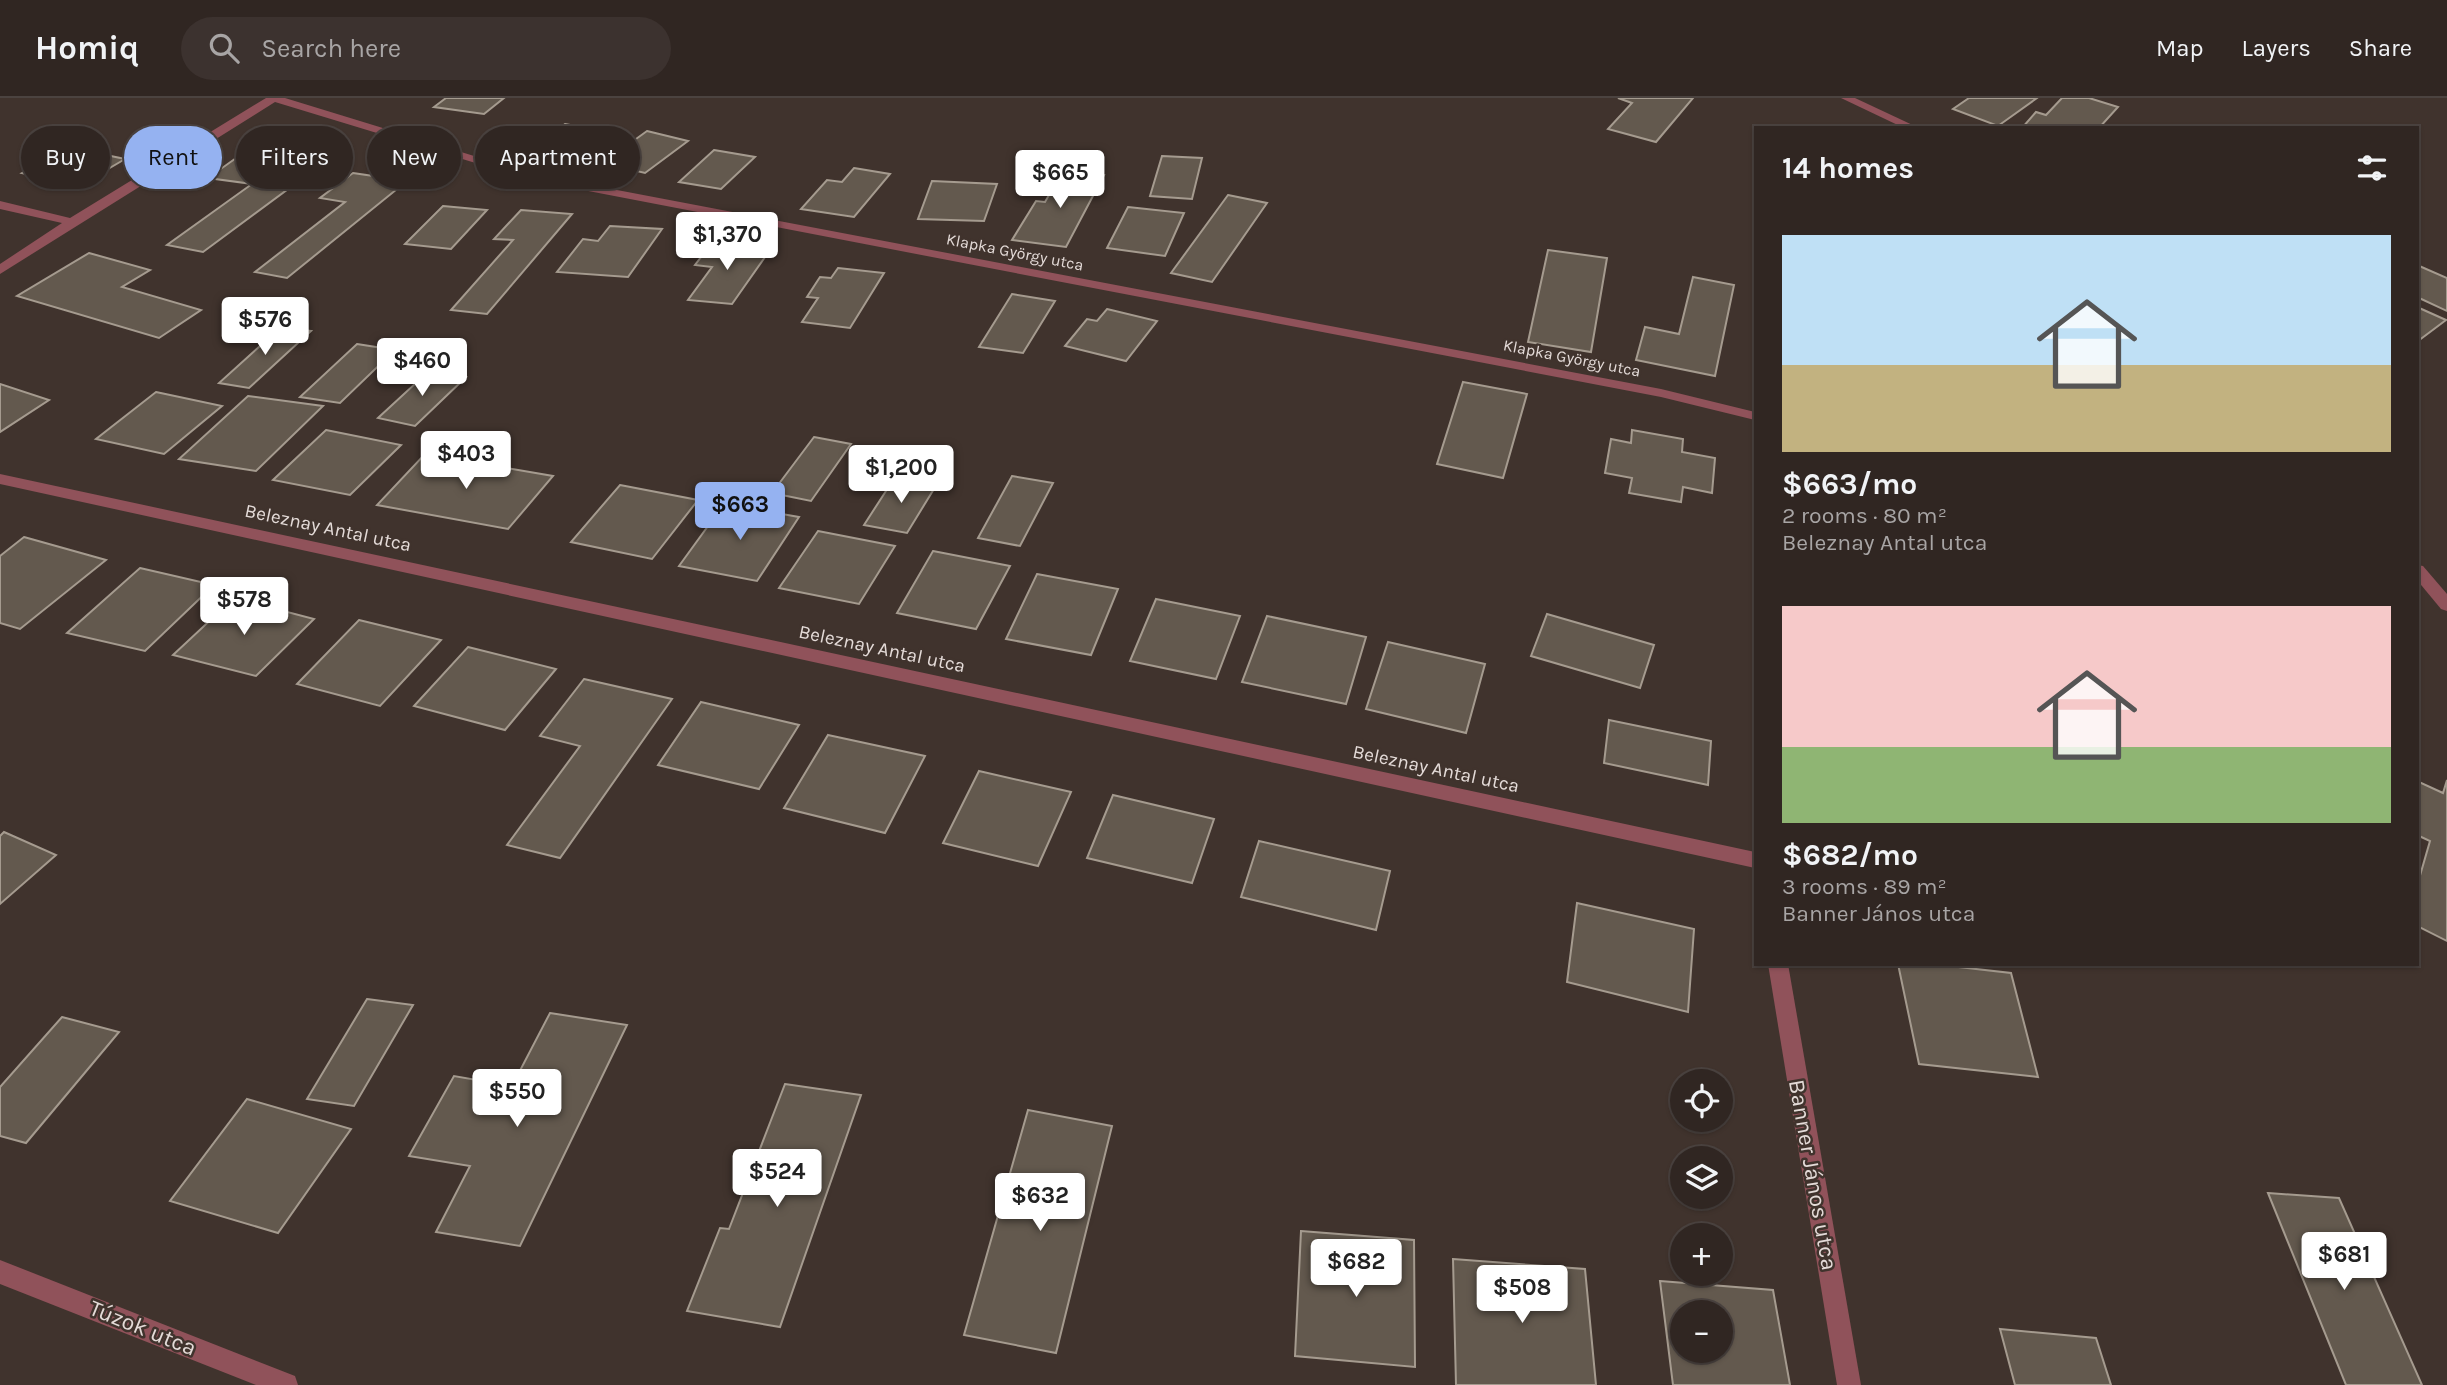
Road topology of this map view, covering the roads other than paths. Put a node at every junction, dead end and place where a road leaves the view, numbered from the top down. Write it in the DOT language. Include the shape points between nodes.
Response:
graph roads {
  1 [pos="274,98"];
  2 [pos="1846,98"];
  3 [pos="1909,126"];
  4 [pos="0,205"];
  5 [pos="72,222"];
  6 [pos="0,270"];
  7 [pos="1754,416"];
  8 [pos="0,479"];
  9 [pos="2419,572"];
  10 [pos="2447,606"];
  11 [pos="1754,860"];
  12 [pos="1778,966"];
  13 [pos="0,1272"];
  14 [pos="286,1385"];
  15 [pos="1849,1385"];
  1 -- 5 [label="street"];
  1 -- 7 [label="street, Klapka György utca" via="531,177 1661,393"];
  2 -- 3 [label="street"];
  4 -- 5 [label="street"];
  5 -- 6 [label="street"];
  8 -- 11 [label="street, Beleznay Antal utca"];
  9 -- 10 [label="street"];
  12 -- 15 [label="street, Banner János utca"];
  13 -- 14 [label="street, Túzok utca"];
}
